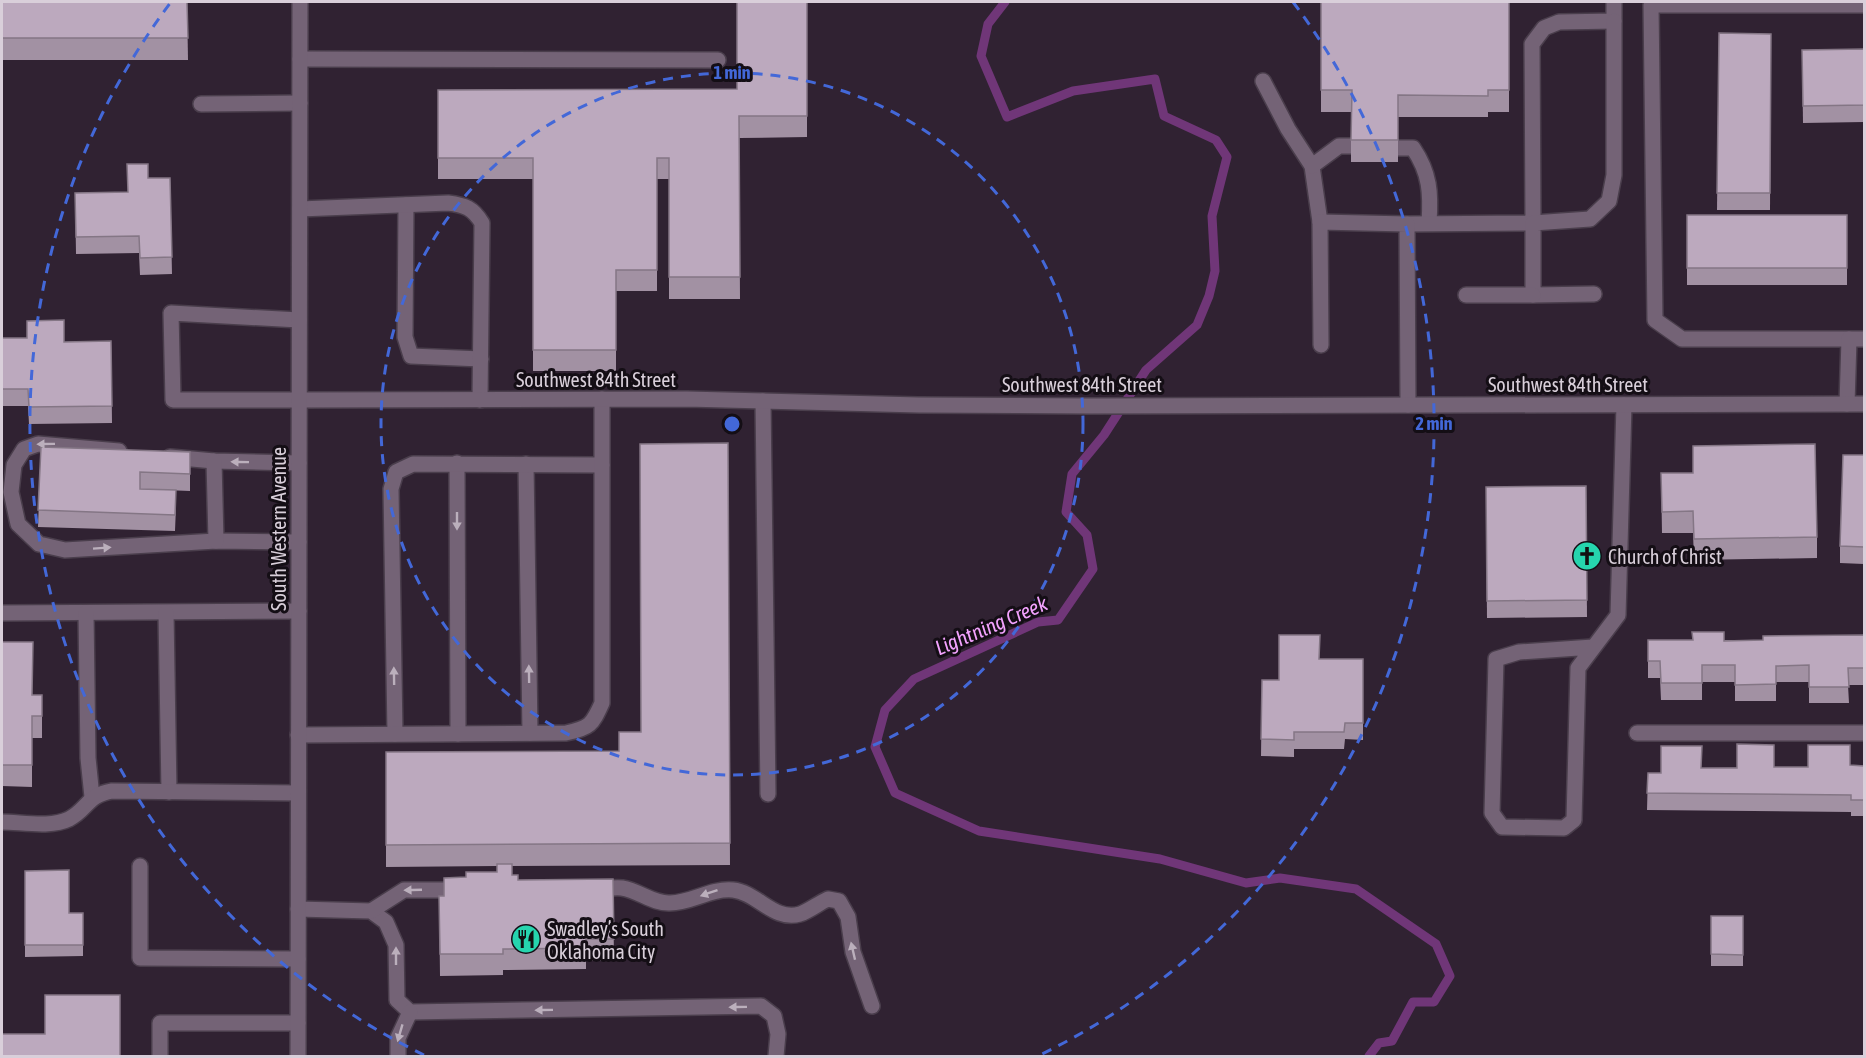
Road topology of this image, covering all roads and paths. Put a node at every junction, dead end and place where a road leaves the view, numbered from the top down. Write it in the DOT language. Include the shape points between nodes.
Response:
graph roads {
  1 [pos="300,2"];
  2 [pos="1614,2"];
  3 [pos="1864,5"];
  4 [pos="1614,21"];
  5 [pos="300,58"];
  6 [pos="718,60"];
  7 [pos="1263,81"];
  8 [pos="300,103"];
  9 [pos="201,104"];
  10 [pos="1351,146"];
  11 [pos="1398,148"];
  12 [pos="1312,166"];
  13 [pos="406,205"];
  14 [pos="300,208"];
  15 [pos="1320,222"];
  16 [pos="1428,223"];
  17 [pos="1533,223"];
  18 [pos="1407,224"];
  19 [pos="1594,294"];
  20 [pos="1466,295"];
  21 [pos="1533,295"];
  22 [pos="299,320"];
  23 [pos="1857,339"];
  24 [pos="1321,345"];
  25 [pos="481,359"];
  26 [pos="602,399"];
  27 [pos="299,400"];
  28 [pos="480,400"];
  29 [pos="763,401"];
  30 [pos="1846,404"];
  31 [pos="1864,404"];
  32 [pos="1408,405"];
  33 [pos="1624,405"];
  34 [pos="136,453"];
  35 [pos="158,455"];
  36 [pos="214,461"];
  37 [pos="299,463"];
  38 [pos="457,463"];
  39 [pos="526,464"];
  40 [pos="602,465"];
  41 [pos="216,541"];
  42 [pos="299,542"];
  43 [pos="299,611"];
  44 [pos="86,613"];
  45 [pos="166,613"];
  46 [pos="2,614"];
  47 [pos="1593,647"];
  48 [pos="530,733"];
  49 [pos="1637,733"];
  50 [pos="1864,733"];
  51 [pos="395,734"];
  52 [pos="458,734"];
  53 [pos="298,735"];
  54 [pos="169,792"];
  55 [pos="298,793"];
  56 [pos="768,794"];
  57 [pos="92,797"];
  58 [pos="2,822"];
  59 [pos="140,866"];
  60 [pos="577,889"];
  61 [pos="473,890"];
  62 [pos="298,909"];
  63 [pos="371,911"];
  64 [pos="298,959"];
  65 [pos="872,1006"];
  66 [pos="410,1012"];
  67 [pos="298,1023"];
  68 [pos="160,1056"];
  69 [pos="298,1056"];
  70 [pos="398,1056"];
  71 [pos="776,1056"];
  1 -- 5 [label="street, South Western Avenue"];
  2 -- 4 [label="street"];
  3 -- 23 [label="street" via="1651,5 1655,320 1682,339"];
  4 -- 17 [label="street" via="1614,176 1609,201 1590,219"];
  4 -- 17 [label="street" via="1559,22 1544,28 1532,44"];
  5 -- 6 [label="street"];
  5 -- 8 [label="street, South Western Avenue"];
  7 -- 12 [label="street"];
  8 -- 9 [label="street"];
  8 -- 14 [label="street, South Western Avenue"];
  10 -- 12 [label="street" via="1339,146"];
  11 -- 16 [label="street" via="1413,148 1425,165 1432,190"];
  12 -- 15 [label="street"];
  13 -- 14 [label="street"];
  13 -- 25 [label="street" via="464,205 476,212 482,223"];
  13 -- 25 [label="street" via="405,337 411,356"];
  14 -- 22 [label="street, South Western Avenue"];
  15 -- 18 [label="street"];
  15 -- 24 [label="street"];
  16 -- 17 [label="street"];
  16 -- 18 [label="street"];
  17 -- 21 [label="street"];
  18 -- 32 [label="street"];
  19 -- 21 [label="street"];
  20 -- 21 [label="street"];
  22 -- 27 [label="street, South Western Avenue"];
  22 -- 27 [label="street, Southwest 84th Street" via="171,313 173,400"];
  23 -- 30 [label="street"];
  25 -- 28 [label="street"];
  26 -- 28 [label="street, Southwest 84th Street"];
  26 -- 29 [label="street, Southwest 84th Street"];
  26 -- 40 [label="street"];
  27 -- 28 [label="street, Southwest 84th Street"];
  27 -- 37 [label="street, South Western Avenue"];
  29 -- 32 [label="street, Southwest 84th Street"];
  29 -- 56 [label="street"];
  30 -- 31 [label="street, Southwest 84th Street"];
  30 -- 33 [label="street, Southwest 84th Street"];
  32 -- 33 [label="street, Southwest 84th Street"];
  33 -- 47 [label="street" via="1618,615"];
  34 -- 41 [label="street, one-way" via="57,444 24,449 14,465 11,492 18,524 39,544 65,550"];
  35 -- 36 [label="street"];
  37 -- 36 [label="street, one-way"];
  36 -- 41 [label="street"];
  37 -- 42 [label="street, South Western Avenue"];
  38 -- 39 [label="street"];
  51 -- 38 [label="street, one-way" via="391,489 396,472 413,464"];
  38 -- 52 [label="street, one-way"];
  39 -- 40 [label="street"];
  48 -- 39 [label="street, one-way"];
  40 -- 48 [label="street" via="602,703 586,729"];
  41 -- 42 [label="street"];
  42 -- 43 [label="street, South Western Avenue"];
  43 -- 45 [label="street"];
  43 -- 53 [label="street, South Western Avenue"];
  44 -- 45 [label="street"];
  44 -- 46 [label="street"];
  44 -- 57 [label="street"];
  45 -- 54 [label="street"];
  47 -- 47 [label="street" via="1578,668 1575,820 1564,828 1502,827 1492,813 1496,659 1519,652"];
  48 -- 52 [label="street"];
  49 -- 50 [label="street"];
  51 -- 52 [label="street"];
  51 -- 53 [label="street"];
  53 -- 55 [label="street, South Western Avenue"];
  54 -- 55 [label="street"];
  54 -- 57 [label="street" via="112,791"];
  55 -- 62 [label="street, South Western Avenue"];
  57 -- 58 [label="street" via="67,820"];
  59 -- 64 [label="street" via="140,958"];
  65 -- 60 [label="street, one-way" via="852,952 848,917 839,901 828,899 801,914 788,916 735,890 716,890 673,904 658,903 623,888"];
  61 -- 63 [label="street, one-way" via="404,890"];
  62 -- 63 [label="street"];
  62 -- 64 [label="street, South Western Avenue"];
  66 -- 63 [label="street, one-way" via="397,1000 396,945 386,922"];
  64 -- 67 [label="street, South Western Avenue"];
  66 -- 70 [label="street, one-way" via="398,1038"];
  71 -- 66 [label="street, one-way" via="774,1016 761,1006"];
  67 -- 68 [label="street" via="160,1023"];
  67 -- 69 [label="street, South Western Avenue"];
}
